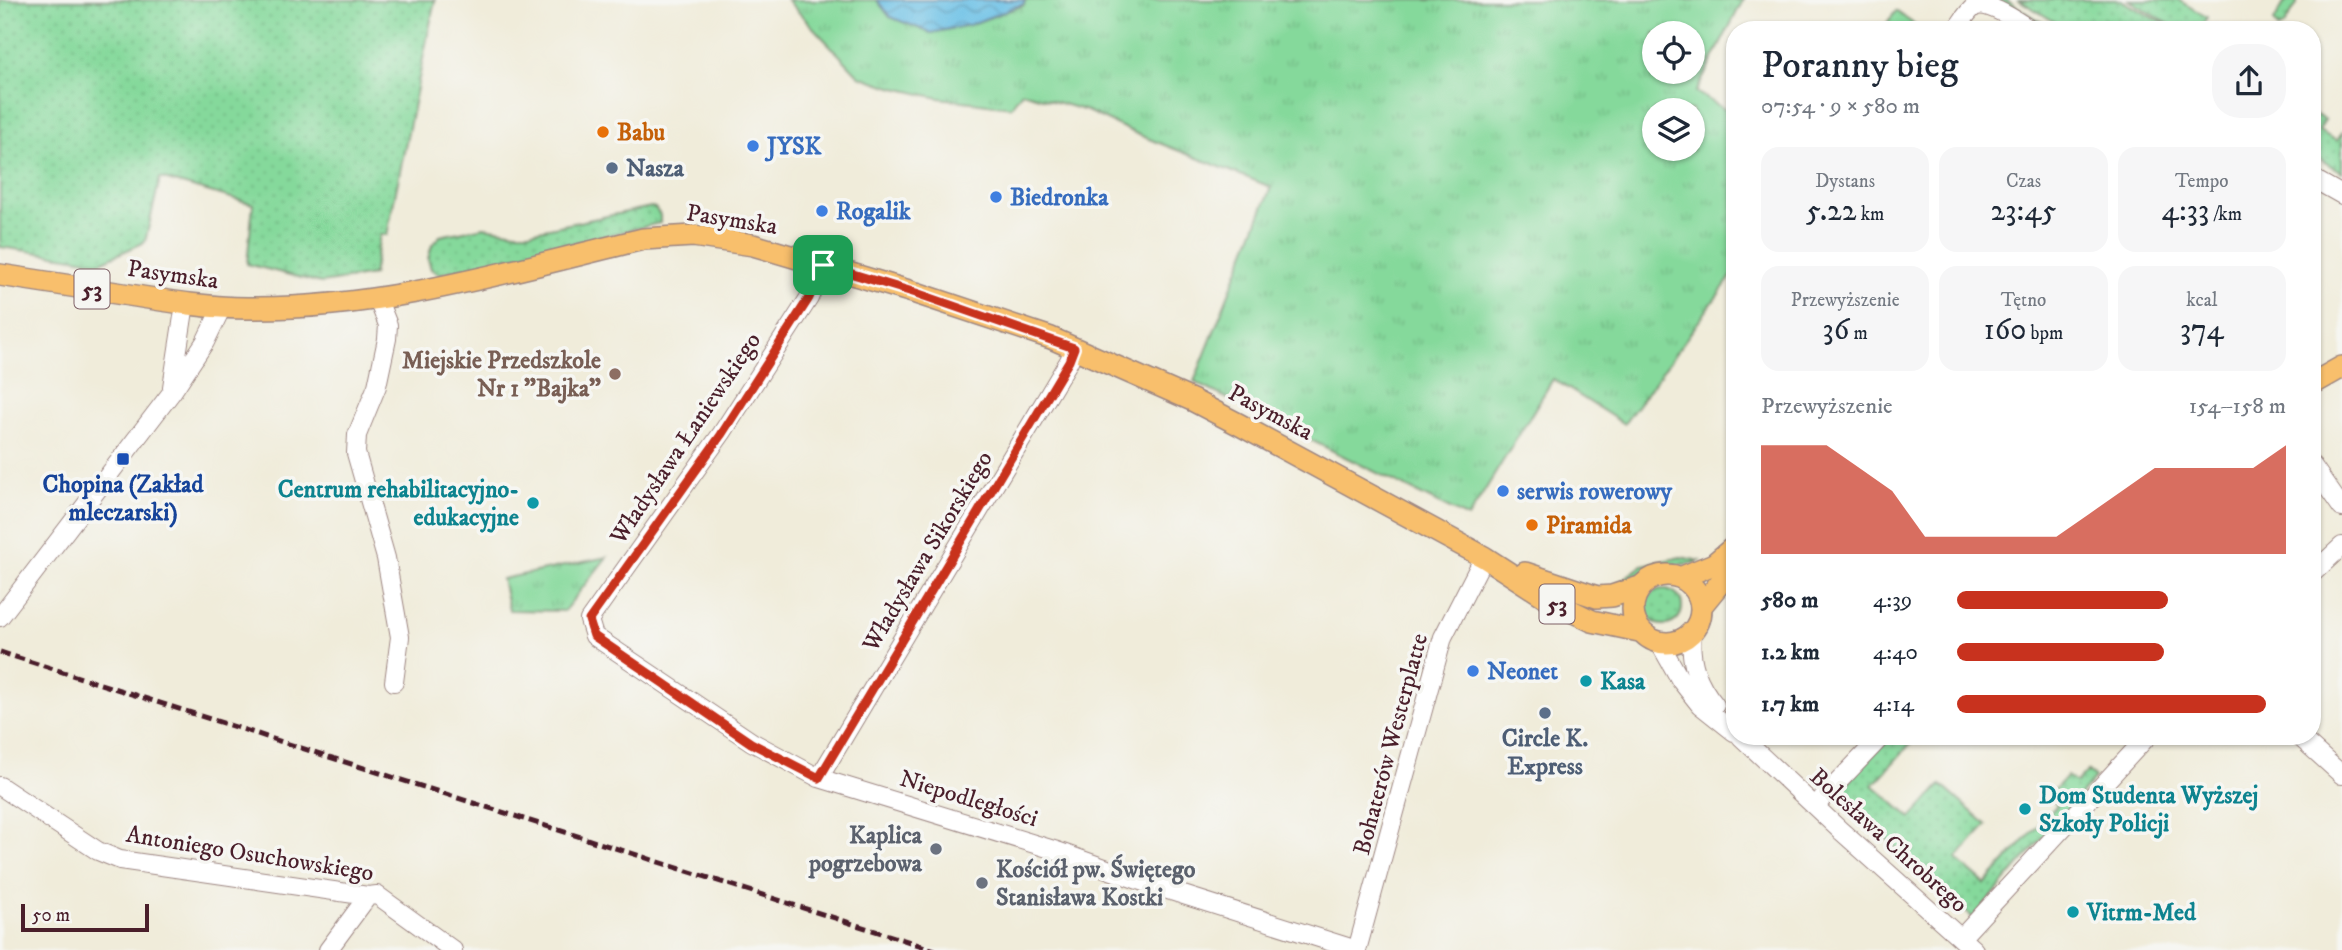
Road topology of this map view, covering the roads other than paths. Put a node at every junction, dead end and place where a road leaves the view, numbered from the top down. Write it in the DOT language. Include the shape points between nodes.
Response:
graph roads {
  1 [pos="1962,21"];
  2 [pos="2016,21"];
  3 [pos="2321,183"];
  4 [pos="2342,195"];
  5 [pos="823,265"];
  6 [pos="0,275"];
  7 [pos="378,300"];
  8 [pos="185,304"];
  9 [pos="222,307"];
  10 [pos="1074,348"];
  11 [pos="2342,367"];
  12 [pos="2321,379"];
  13 [pos="2342,384"];
  14 [pos="172,392"];
  15 [pos="2321,395"];
  16 [pos="2321,478"];
  17 [pos="2342,508"];
  18 [pos="2342,546"];
  19 [pos="1726,554"];
  20 [pos="1483,557"];
  21 [pos="2321,566"];
  22 [pos="1726,576"];
  23 [pos="1682,577"];
  24 [pos="1640,587"];
  25 [pos="1702,605"];
  26 [pos="0,617"];
  27 [pos="1639,631"];
  28 [pos="1692,633"];
  29 [pos="594,636"];
  30 [pos="1659,642"];
  31 [pos="394,682"];
  32 [pos="1726,720"];
  33 [pos="1726,725"];
  34 [pos="1750,745"];
  35 [pos="1873,745"];
  36 [pos="2140,745"];
  37 [pos="2309,745"];
  38 [pos="2342,775"];
  39 [pos="819,778"];
  40 [pos="0,786"];
  41 [pos="1815,806"];
  42 [pos="368,896"];
  43 [pos="1967,944"];
  44 [pos="328,950"];
  45 [pos="453,950"];
  46 [pos="1357,950"];
  1 -- 2 [label="street" via="1970,10 1982,5"];
  3 -- 4 [label="street"];
  5 -- 7 [label="main road, Pasymska / 53" via="733,241 675,236"];
  5 -- 10 [label="main road, Pasymska / 53"];
  5 -- 29 [label="street, Władysława Łaniewskiego" via="809,298 721,435 589,620"];
  6 -- 8 [label="main road, Pasymska / 53"];
  7 -- 9 [label="main road, Pasymska / 53"];
  7 -- 31 [label="street" via="388,325 387,339 377,386 357,435 356,453 386,558 400,637"];
  8 -- 9 [label="main road, Pasymska / 53"];
  8 -- 14 [label="street"];
  9 -- 14 [label="street"];
  10 -- 20 [label="main road, Pasymska / 53" via="1192,400"];
  10 -- 39 [label="street, Władysława Sikorskiego"];
  11 -- 12 [label="main road"];
  13 -- 15 [label="main road"];
  14 -- 26 [label="street"];
  16 -- 17 [label="street"];
  18 -- 21 [label="street"];
  19 -- 23 [label="main road, 53"];
  20 -- 24 [label="main road, Pasymska / 53" via="1597,597"];
  20 -- 27 [label="main road, Pasymska / 53" via="1592,621"];
  20 -- 46 [label="street, Bohaterów Westerplatte" via="1443,637"];
  22 -- 25 [label="main road"];
  23 -- 24 [label="main road, 53" via="1665,575"];
  23 -- 25 [label="main road" via="1694,587"];
  24 -- 27 [label="main road" via="1633,612"];
  25 -- 28 [label="main road"];
  27 -- 30 [label="main road, 53"];
  28 -- 30 [label="main road" via="1684,639"];
  28 -- 32 [label="street" via="1696,677"];
  29 -- 39 [label="street, Niepodległości" via="751,743"];
  30 -- 33 [label="street" via="1700,705"];
  34 -- 41 [label="street, Bolesława Chrobrego"];
  35 -- 41 [label="street"];
  36 -- 43 [label="street"];
  37 -- 38 [label="street"];
  39 -- 46 [label="street, Niepodległości"];
  40 -- 42 [label="street, Antoniego Osuchowskiego" via="98,851 120,860"];
  41 -- 43 [label="street, Bolesława Chrobrego"];
  42 -- 44 [label="street"];
  42 -- 45 [label="street, Antoniego Osuchowskiego" via="384,899"];
}
